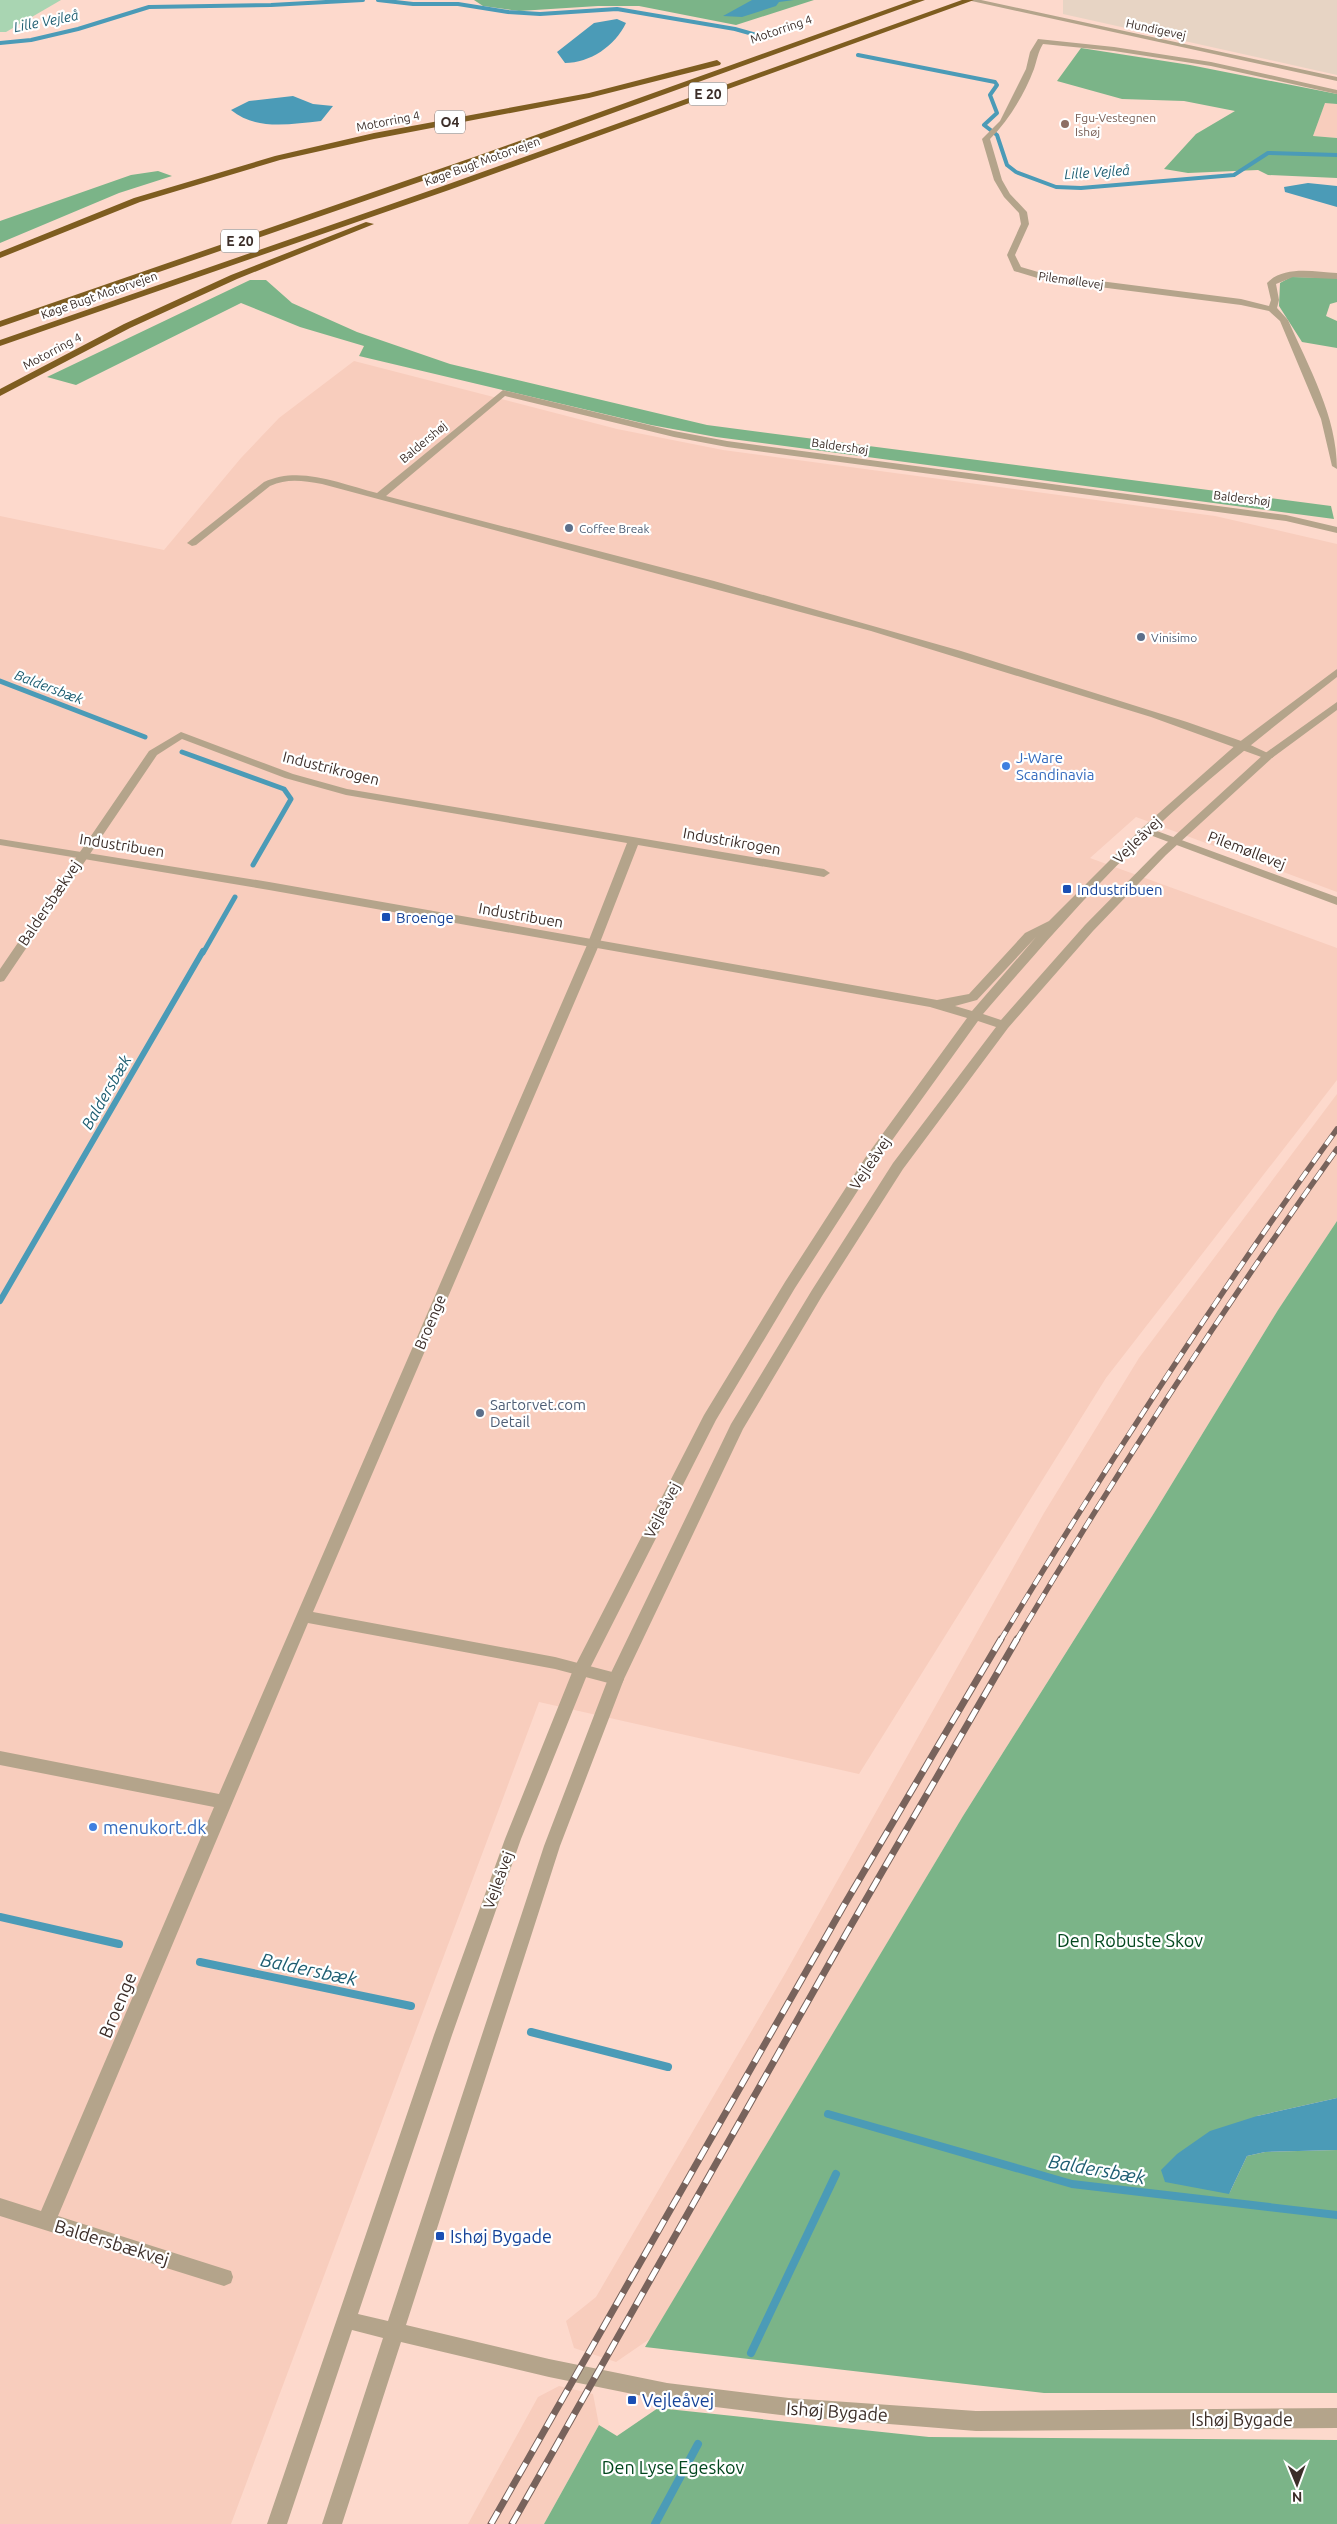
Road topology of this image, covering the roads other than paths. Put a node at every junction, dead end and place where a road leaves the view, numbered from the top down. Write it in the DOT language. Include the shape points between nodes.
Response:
graph roads {
  1 [pos="903,0"];
  2 [pos="921,0"];
  3 [pos="970,0"];
  4 [pos="1337,80"];
  5 [pos="1337,92"];
  6 [pos="446,188"];
  7 [pos="0,255"];
  8 [pos="1337,276"];
  9 [pos="1272,309"];
  10 [pos="0,324"];
  11 [pos="0,343"];
  12 [pos="0,393"];
  13 [pos="1337,466"];
  14 [pos="379,497"];
  15 [pos="1337,530"];
  16 [pos="192,543"];
  17 [pos="1337,672"];
  18 [pos="1337,704"];
  19 [pos="1242,745"];
  20 [pos="1268,756"];
  21 [pos="1146,830"];
  22 [pos="1176,840"];
  23 [pos="634,841"];
  24 [pos="0,842"];
  25 [pos="82,854"];
  26 [pos="824,873"];
  27 [pos="1337,901"];
  28 [pos="1058,919"];
  29 [pos="592,945"];
  30 [pos="0,978"];
  31 [pos="932,1003"];
  32 [pos="975,1016"];
  33 [pos="1004,1026"];
  34 [pos="303,1616"];
  35 [pos="581,1670"];
  36 [pos="616,1679"];
  37 [pos="0,1758"];
  38 [pos="223,1802"];
  39 [pos="0,2207"];
  40 [pos="46,2222"];
  41 [pos="224,2277"];
  42 [pos="346,2320"];
  43 [pos="395,2332"];
  44 [pos="1337,2418"];
  45 [pos="277,2524"];
  46 [pos="332,2524"];
  1 -- 7 [label="highway, Motorring 4 / O4" via="764,48 660,79 326,146 198,179 65,225"];
  2 -- 10 [label="highway, Køge Bugt Motorvejen / E 20" via="480,158"];
  3 -- 4 [label="street, Hundigevej"];
  3 -- 6 [label="highway, Køge Bugt Motorvejen / E 20"];
  5 -- 9 [label="street, Pilemøllevej" via="1210,64 1041,41 1030,69 998,128 986,139 998,180 1023,212 1025,224 1011,255 1017,269 1044,277 1241,302"];
  6 -- 11 [label="highway, Køge Bugt Motorvejen / E 20"];
  6 -- 12 [label="highway, Motorring 4" via="377,221 234,277 136,322"];
  8 -- 9 [label="street" via="1295,274 1276,278 1271,282 1275,300"];
  9 -- 13 [label="street" via="1284,320 1300,354 1326,419"];
  14 -- 15 [label="street, Baldershøj" via="504,393 727,444 1286,518"];
  14 -- 16 [label="street" via="304,478 280,477"];
  14 -- 19 [label="street" via="774,600 942,648"];
  17 -- 19 [label="street, Vejleåvej"];
  18 -- 20 [label="street, Vejleåvej"];
  19 -- 20 [label="street"];
  19 -- 21 [label="street, Vejleåvej"];
  20 -- 22 [label="street, Vejleåvej"];
  21 -- 22 [label="street, Pilemøllevej"];
  21 -- 28 [label="street, Vejleåvej"];
  22 -- 27 [label="street, Pilemøllevej"];
  22 -- 33 [label="street, Vejleåvej" via="1089,928"];
  23 -- 25 [label="street, Industrikrogen" via="346,792 289,776 181,735 153,753"];
  23 -- 26 [label="street, Industrikrogen"];
  23 -- 29 [label="street"];
  24 -- 25 [label="street, Industribuen"];
  25 -- 29 [label="street, Industribuen"];
  25 -- 30 [label="street, Baldersbækvej"];
  28 -- 31 [label="street" via="1030,936 973,997"];
  28 -- 32 [label="street, Vejleåvej"];
  29 -- 31 [label="street, Industribuen"];
  29 -- 34 [label="street, Broenge"];
  31 -- 32 [label="street, Industribuen"];
  32 -- 33 [label="street, Industribuen"];
  32 -- 35 [label="street, Vejleåvej" via="870,1161 709,1419"];
  33 -- 36 [label="street, Vejleåvej" via="898,1166 736,1428"];
  34 -- 35 [label="street"];
  34 -- 38 [label="street, Broenge"];
  35 -- 36 [label="street"];
  35 -- 42 [label="street, Vejleåvej" via="513,1839"];
  36 -- 43 [label="street, Vejleåvej" via="552,1846"];
  37 -- 38 [label="street"];
  38 -- 40 [label="street, Broenge"];
  39 -- 40 [label="street, Baldersbækvej"];
  40 -- 41 [label="street, Baldersbækvej"];
  42 -- 43 [label="street, Ishøj Bygade"];
  42 -- 45 [label="street, Vejleåvej"];
  43 -- 44 [label="street, Ishøj Bygade" via="667,2392 789,2407 976,2421"];
  43 -- 46 [label="street, Vejleåvej"];
}
